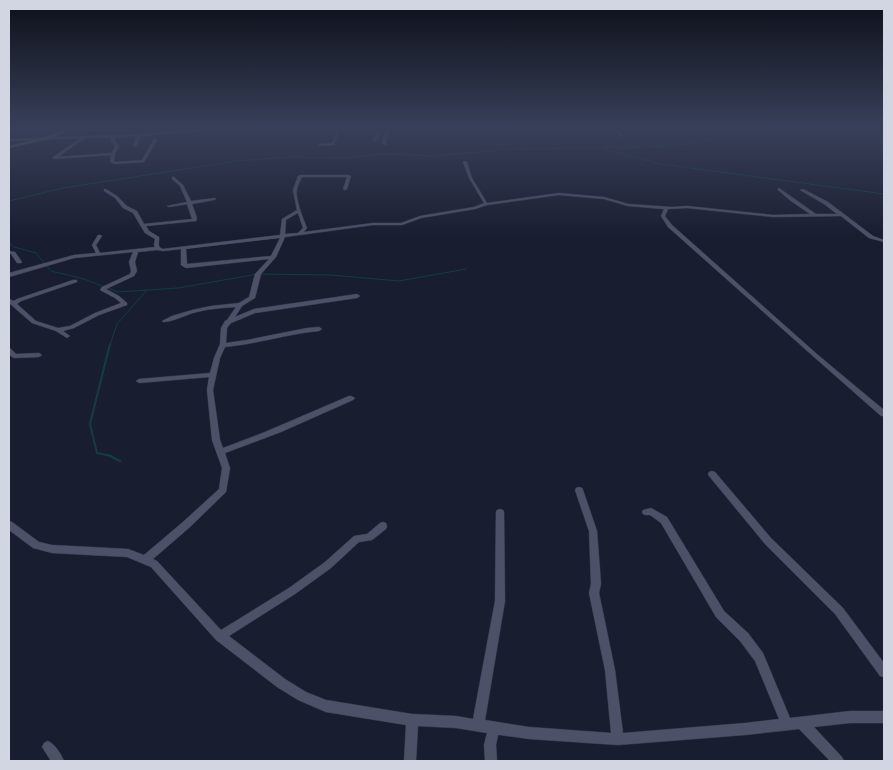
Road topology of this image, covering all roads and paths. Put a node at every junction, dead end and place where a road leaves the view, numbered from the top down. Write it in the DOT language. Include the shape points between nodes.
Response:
graph roads {
  1 [pos="465,165"];
  2 [pos="173,178"];
  3 [pos="344,189"];
  4 [pos="779,189"];
  5 [pos="105,190"];
  6 [pos="802,190"];
  7 [pos="214,199"];
  8 [pos="187,203"];
  9 [pos="486,204"];
  10 [pos="169,206"];
  11 [pos="666,208"];
  12 [pos="298,211"];
  13 [pos="816,216"];
  14 [pos="842,216"];
  15 [pos="143,225"];
  16 [pos="299,234"];
  17 [pos="100,236"];
  18 [pos="283,236"];
  19 [pos="884,241"];
  20 [pos="158,248"];
  21 [pos="182,248"];
  22 [pos="136,251"];
  23 [pos="9,252"];
  24 [pos="98,253"];
  25 [pos="273,257"];
  26 [pos="19,262"];
  27 [pos="9,275"];
  28 [pos="75,281"];
  29 [pos="357,296"];
  30 [pos="12,302"];
  31 [pos="240,305"];
  32 [pos="211,308"];
  33 [pos="231,315"];
  34 [pos="165,320"];
  35 [pos="227,322"];
  36 [pos="319,329"];
  37 [pos="58,330"];
  38 [pos="67,336"];
  39 [pos="223,345"];
  40 [pos="9,350"];
  41 [pos="39,355"];
  42 [pos="214,375"];
  43 [pos="138,380"];
  44 [pos="351,398"];
  45 [pos="884,414"];
  46 [pos="220,452"];
  47 [pos="712,474"];
  48 [pos="579,490"];
  49 [pos="500,512"];
  50 [pos="646,512"];
  51 [pos="9,525"];
  52 [pos="383,526"];
  53 [pos="145,560"];
  54 [pos="220,636"];
  55 [pos="884,672"];
  56 [pos="884,717"];
  57 [pos="412,720"];
  58 [pos="801,722"];
  59 [pos="785,724"];
  60 [pos="478,725"];
  61 [pos="501,729"];
  62 [pos="618,739"];
  63 [pos="48,747"];
  64 [pos="58,761"];
  65 [pos="410,761"];
  66 [pos="491,761"];
  67 [pos="838,761"];
  1 -- 9 [label="street"];
  2 -- 8 [label="street" via="186,192"];
  3 -- 12 [label="street" via="349,176 301,176 295,190"];
  4 -- 13 [label="street"];
  5 -- 15 [label="street" via="135,212"];
  6 -- 14 [label="street" via="826,202"];
  7 -- 8 [label="street"];
  8 -- 10 [label="street"];
  8 -- 15 [label="street" via="194,220"];
  9 -- 11 [label="street" via="560,194"];
  9 -- 16 [label="street" via="420,217 402,224 373,224"];
  11 -- 13 [label="street"];
  11 -- 45 [label="street" via="663,216 670,226"];
  12 -- 16 [label="street" via="306,228"];
  12 -- 18 [label="street" via="284,218"];
  13 -- 14 [label="street"];
  14 -- 19 [label="street" via="871,237"];
  15 -- 20 [label="street" via="157,238"];
  16 -- 18 [label="street"];
  17 -- 24 [label="street" via="94,245"];
  18 -- 21 [label="street"];
  18 -- 25 [label="street"];
  20 -- 21 [label="street"];
  20 -- 22 [label="street"];
  21 -- 25 [label="street" via="186,266"];
  22 -- 24 [label="street"];
  22 -- 37 [label="street" via="132,275 103,290 125,304"];
  23 -- 26 [label="street"];
  24 -- 27 [label="street"];
  25 -- 31 [label="street" via="258,274 252,298"];
  28 -- 30 [label="street"];
  29 -- 35 [label="street" via="254,311"];
  30 -- 37 [label="street" via="34,322"];
  31 -- 32 [label="street"];
  31 -- 33 [label="street"];
  32 -- 33 [label="street" via="228,310"];
  32 -- 34 [label="street"];
  33 -- 35 [label="street"];
  35 -- 39 [label="street" via="222,331"];
  36 -- 39 [label="street"];
  37 -- 38 [label="street"];
  39 -- 42 [label="street"];
  40 -- 41 [label="street" via="14,356"];
  42 -- 43 [label="street"];
  42 -- 46 [label="street" via="210,396"];
  44 -- 46 [label="street"];
  46 -- 53 [label="street" via="226,468 222,493"];
  47 -- 55 [label="street" via="768,541 839,611"];
  48 -- 62 [label="street" via="593,531 594,593 610,670"];
  49 -- 60 [label="street" via="500,601"];
  50 -- 59 [label="street" via="651,511 664,520 720,614 759,657"];
  51 -- 53 [label="street" via="36,545 52,549 128,553"];
  52 -- 54 [label="street" via="369,537 357,539 292,591"];
  53 -- 54 [label="street" via="154,564"];
  54 -- 57 [label="street" via="302,696 326,706"];
  56 -- 58 [label="street"];
  57 -- 60 [label="street"];
  57 -- 65 [label="street"];
  58 -- 59 [label="street"];
  58 -- 67 [label="street"];
  59 -- 62 [label="street"];
  60 -- 61 [label="street"];
  61 -- 62 [label="street"];
  61 -- 66 [label="street" via="493,730"];
  63 -- 64 [label="street"];
}
